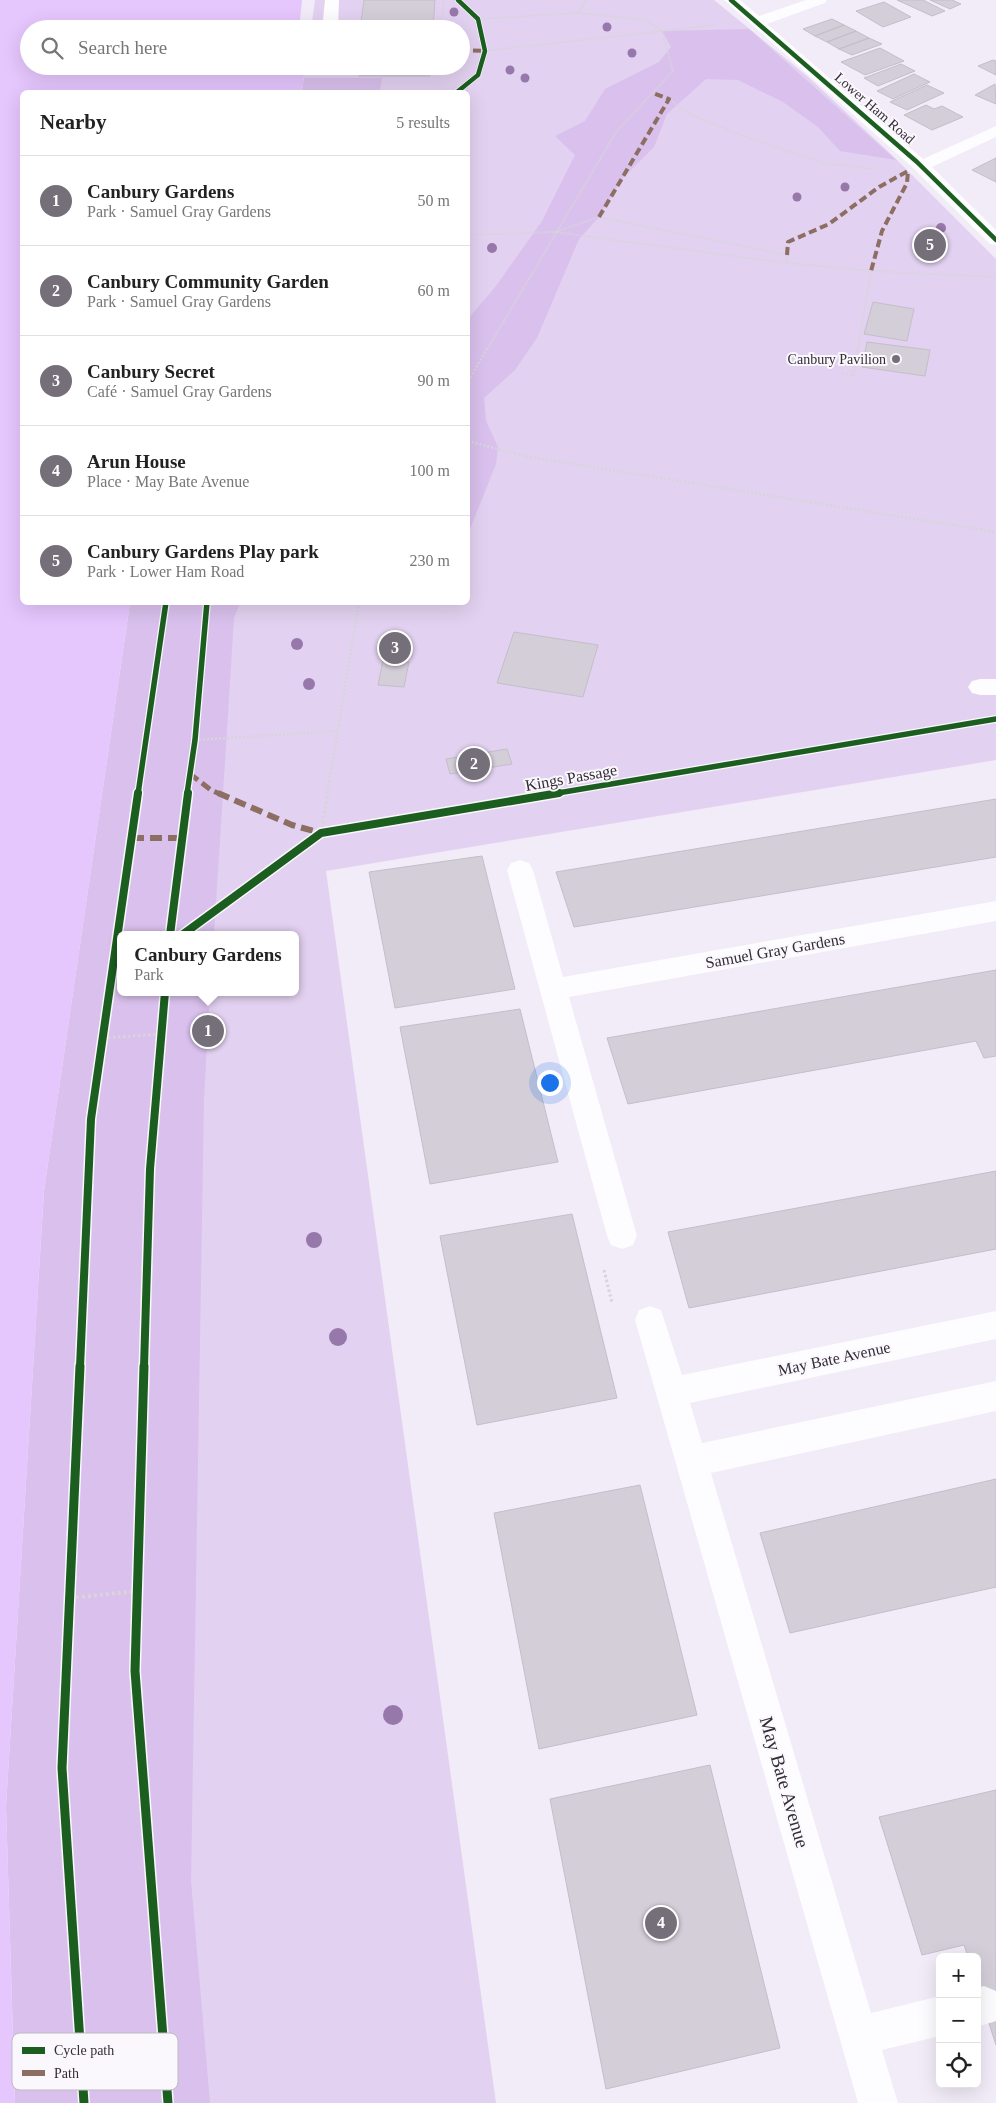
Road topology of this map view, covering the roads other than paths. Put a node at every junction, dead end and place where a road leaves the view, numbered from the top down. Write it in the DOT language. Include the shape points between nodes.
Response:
graph roads {
  1 [pos="332,0"];
  2 [pos="731,0"];
  3 [pos="820,0"];
  4 [pos="331,20"];
  5 [pos="755,20"];
  6 [pos="996,131"];
  7 [pos="919,164"];
  8 [pos="996,240"];
  9 [pos="520,870"];
  10 [pos="996,911"];
  11 [pos="554,989"];
  12 [pos="622,1236"];
  13 [pos="650,1320"];
  14 [pos="996,1324"];
  15 [pos="671,1392"];
  16 [pos="996,1396"];
  17 [pos="691,1461"];
  18 [pos="936,2017"];
  19 [pos="858,2036"];
  20 [pos="878,2103"];
  1 -- 4 [label="street"];
  2 -- 5 [label="street, Lower Ham Road"];
  3 -- 5 [label="street"];
  5 -- 7 [label="street, Lower Ham Road"];
  6 -- 7 [label="street"];
  7 -- 8 [label="street, Lower Ham Road"];
  9 -- 11 [label="street"];
  10 -- 11 [label="street, Samuel Gray Gardens"];
  11 -- 12 [label="street"];
  13 -- 15 [label="street, May Bate Avenue"];
  14 -- 15 [label="street, May Bate Avenue"];
  15 -- 17 [label="street, May Bate Avenue"];
  16 -- 17 [label="street"];
  17 -- 19 [label="street, May Bate Avenue"];
  18 -- 19 [label="street"];
  19 -- 20 [label="street, May Bate Avenue"];
}
